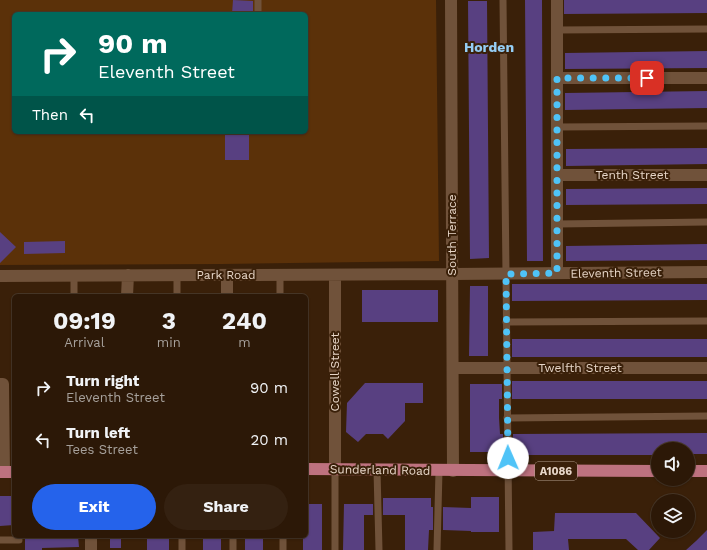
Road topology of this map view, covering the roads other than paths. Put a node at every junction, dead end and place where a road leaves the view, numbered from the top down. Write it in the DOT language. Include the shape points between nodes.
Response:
graph roads {
  1 [pos="258,0"];
  2 [pos="451,0"];
  3 [pos="503,0"];
  4 [pos="557,0"];
  5 [pos="258,12"];
  6 [pos="707,29"];
  7 [pos="557,30"];
  8 [pos="557,78"];
  9 [pos="707,78"];
  10 [pos="557,126"];
  11 [pos="707,126"];
  12 [pos="707,175"];
  13 [pos="557,176"];
  14 [pos="707,222"];
  15 [pos="557,224"];
  16 [pos="707,272"];
  17 [pos="557,273"];
  18 [pos="453,274"];
  19 [pos="506,274"];
  20 [pos="177,275"];
  21 [pos="227,275"];
  22 [pos="280,275"];
  23 [pos="336,275"];
  24 [pos="0,276"];
  25 [pos="74,276"];
  26 [pos="128,276"];
  27 [pos="74,294"];
  28 [pos="127,294"];
  29 [pos="177,294"];
  30 [pos="227,294"];
  31 [pos="280,294"];
  32 [pos="707,321"];
  33 [pos="506,322"];
  34 [pos="453,368"];
  35 [pos="507,368"];
  36 [pos="707,368"];
  37 [pos="0,384"];
  38 [pos="707,416"];
  39 [pos="507,418"];
  40 [pos="308,469"];
  41 [pos="335,469"];
  42 [pos="377,470"];
  43 [pos="439,471"];
  44 [pos="453,471"];
  45 [pos="508,471"];
  46 [pos="651,471"];
  47 [pos="695,471"];
  48 [pos="707,471"];
  49 [pos="6,472"];
  50 [pos="91,538"];
  51 [pos="182,538"];
  52 [pos="234,538"];
  53 [pos="283,538"];
  54 [pos="0,540"];
  55 [pos="19,540"];
  56 [pos="91,550"];
  57 [pos="182,550"];
  58 [pos="233,550"];
  59 [pos="283,550"];
  60 [pos="335,550"];
  61 [pos="379,550"];
  62 [pos="437,550"];
  63 [pos="508,550"];
  1 -- 5 [label="lane"];
  2 -- 18 [label="street, South Terrace"];
  3 -- 19 [label="lane"];
  4 -- 7 [label="street"];
  6 -- 7 [label="lane"];
  7 -- 8 [label="street"];
  8 -- 9 [label="street"];
  8 -- 10 [label="street"];
  10 -- 11 [label="lane"];
  10 -- 13 [label="street"];
  12 -- 13 [label="street, Tenth Street"];
  13 -- 15 [label="street"];
  14 -- 15 [label="lane"];
  15 -- 17 [label="street"];
  16 -- 17 [label="street, Eleventh Street"];
  17 -- 19 [label="street, Eleventh Street"];
  18 -- 19 [label="street, Eleventh Street"];
  18 -- 23 [label="street, Park Road"];
  18 -- 34 [label="street, South Terrace"];
  19 -- 33 [label="lane"];
  20 -- 21 [label="street, Park Road"];
  20 -- 26 [label="street, Park Road"];
  20 -- 29 [label="lane"];
  21 -- 22 [label="street, Park Road"];
  21 -- 30 [label="street"];
  22 -- 23 [label="street, Park Road"];
  22 -- 31 [label="lane"];
  23 -- 41 [label="street, Cowell Street"];
  24 -- 25 [label="street, Park Road"];
  25 -- 26 [label="street, Park Road"];
  25 -- 27 [label="lane"];
  26 -- 28 [label="street"];
  32 -- 33 [label="lane"];
  33 -- 35 [label="lane"];
  34 -- 35 [label="street, Twelfth Street"];
  34 -- 44 [label="street, South Terrace"];
  35 -- 36 [label="street, Twelfth Street"];
  35 -- 39 [label="lane"];
  37 -- 49 [label="street" via="3,384"];
  38 -- 39 [label="lane"];
  39 -- 45 [label="lane"];
  40 -- 41 [label="main road, Sunderland Road / A1086"];
  41 -- 42 [label="main road, Sunderland Road / A1086"];
  41 -- 60 [label="lane"];
  42 -- 43 [label="main road, Sunderland Road / A1086"];
  42 -- 61 [label="lane"];
  43 -- 44 [label="main road, Sunderland Road / A1086"];
  43 -- 62 [label="lane"];
  44 -- 45 [label="main road, A1086"];
  45 -- 46 [label="main road, A1086"];
  45 -- 63 [label="lane"];
  47 -- 48 [label="main road"];
  50 -- 56 [label="street"];
  51 -- 57 [label="lane"];
  52 -- 58 [label="lane"];
  53 -- 59 [label="lane"];
  54 -- 55 [label="lane"];
}
